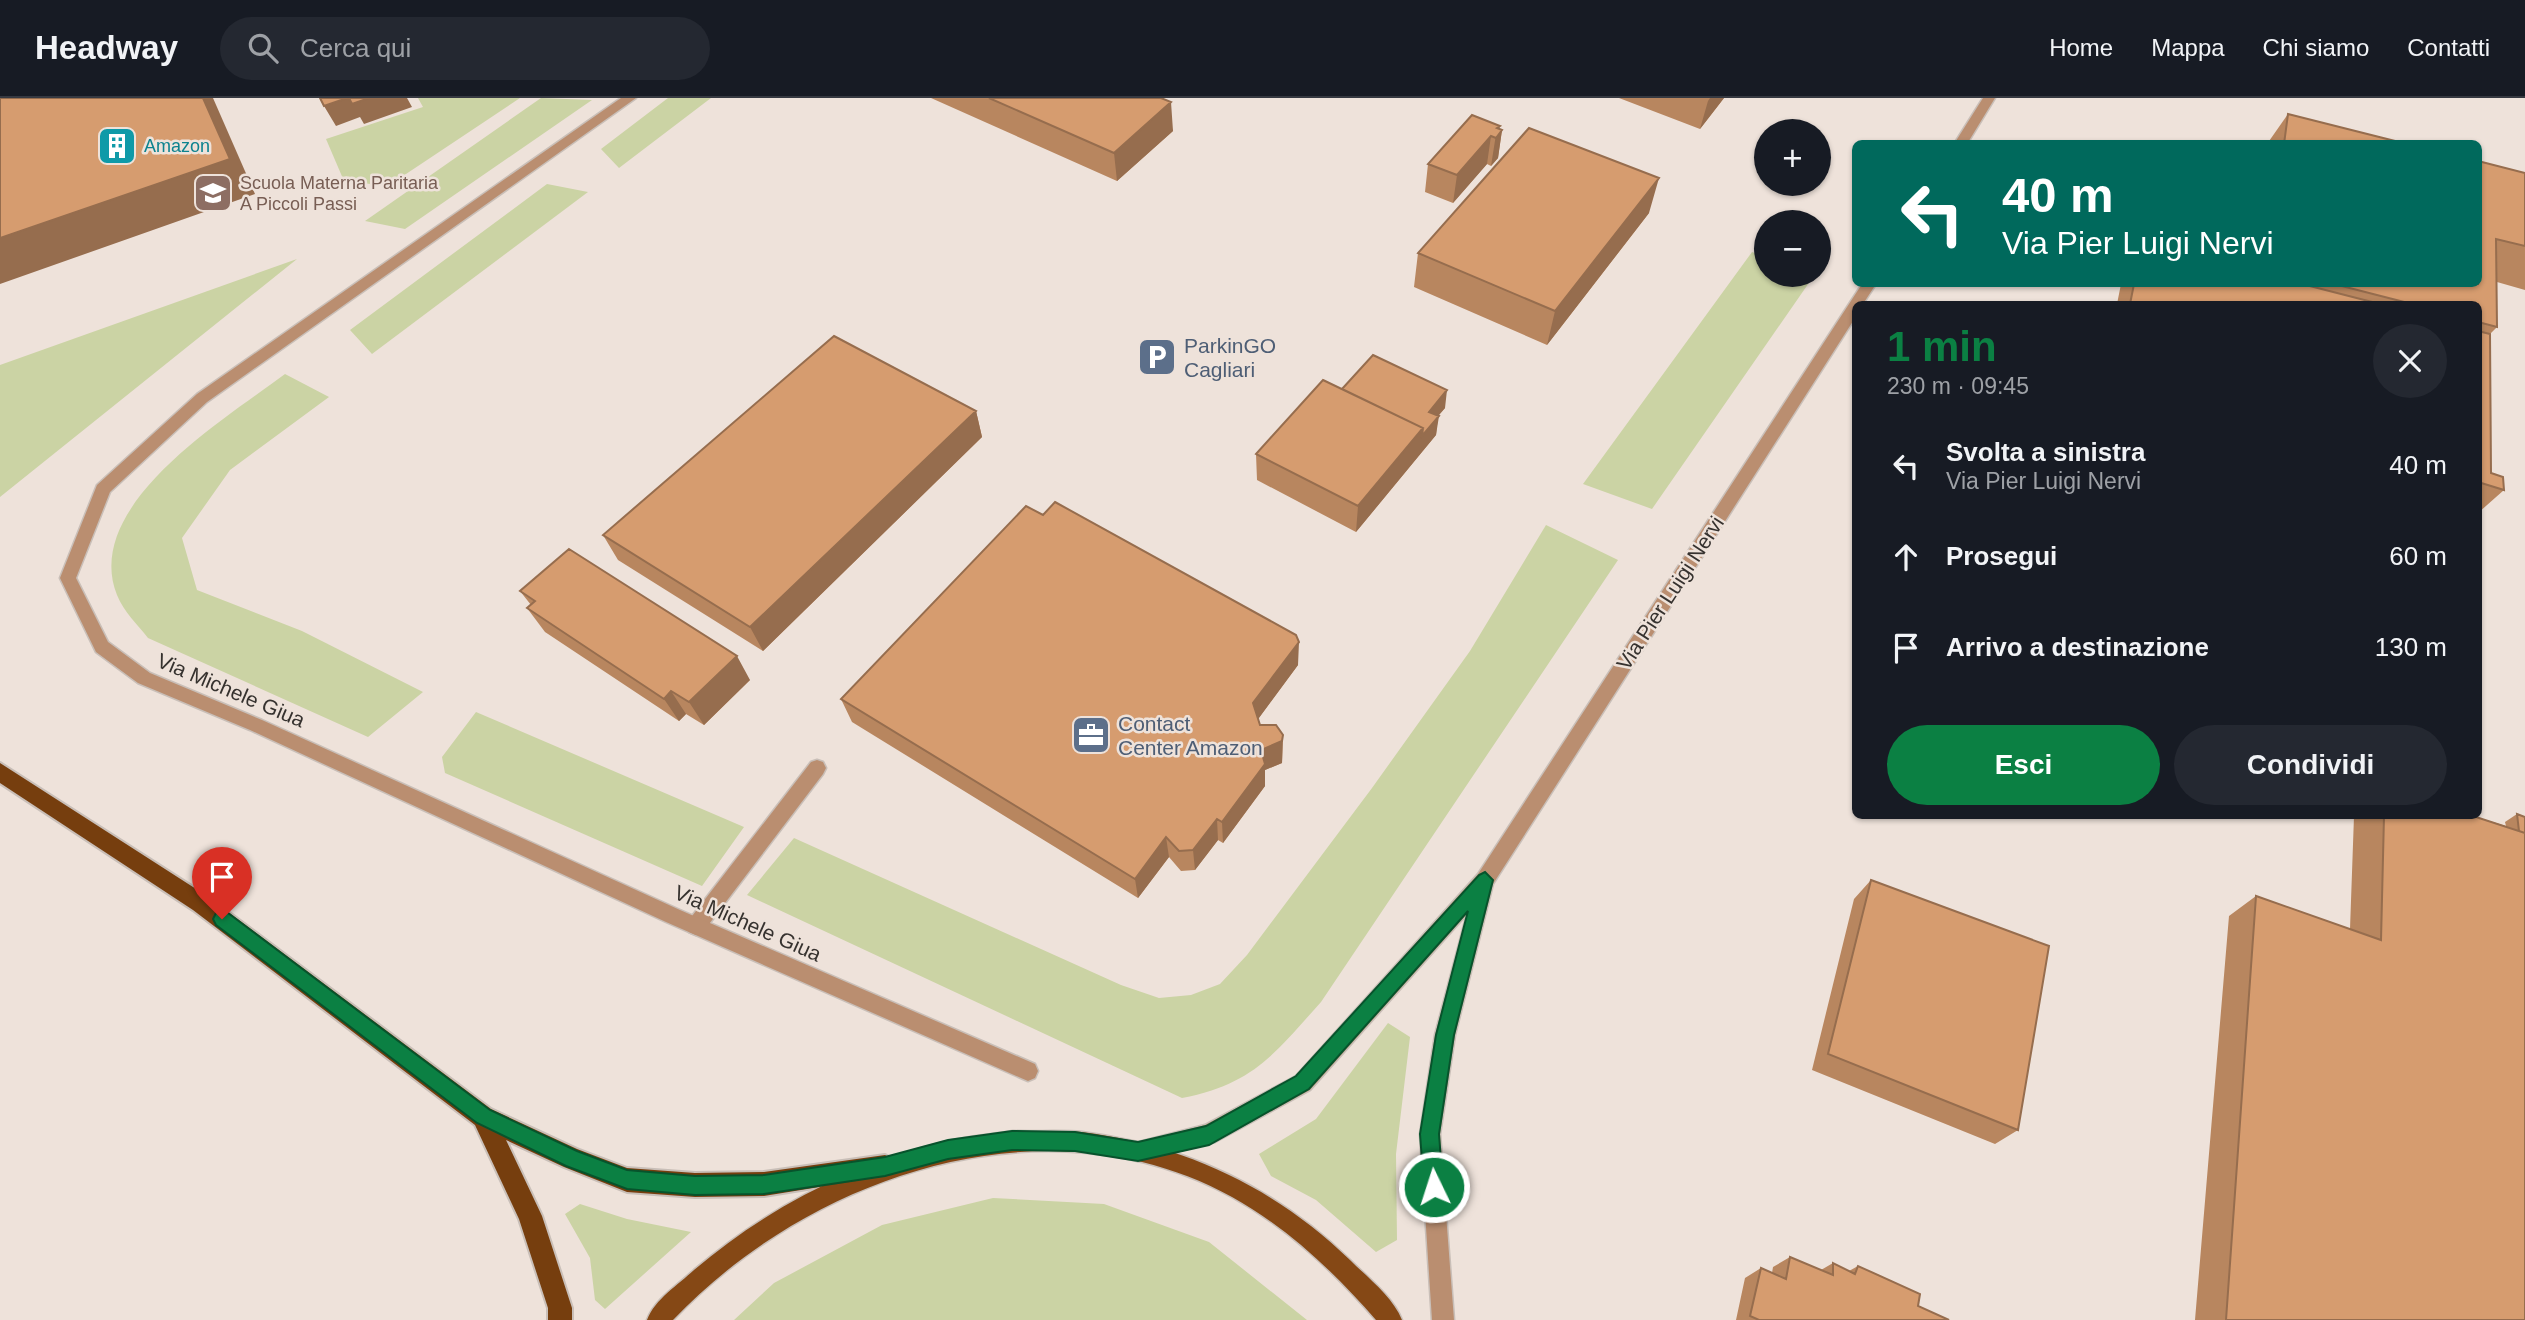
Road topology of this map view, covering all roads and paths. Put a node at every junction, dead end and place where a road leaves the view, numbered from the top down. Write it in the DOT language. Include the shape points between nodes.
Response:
graph roads {
  1 [pos="630,98"];
  2 [pos="1989,98"];
  3 [pos="1963,140"];
  4 [pos="1852,310"];
  5 [pos="817,768"];
  6 [pos="0,772"];
  7 [pos="1485,880"];
  8 [pos="696,926"];
  9 [pos="1028,1071"];
  10 [pos="483,1117"];
  11 [pos="1138,1151"];
  12 [pos="885,1167"];
  13 [pos="560,1320"];
  14 [pos="658,1320"];
  15 [pos="1391,1320"];
  16 [pos="1443,1320"];
  1 -- 8 [label="street, Via Michele Giua" via="202,398 103,489 68,578 102,647 144,678"];
  2 -- 3 [label="street"];
  4 -- 7 [label="street, Via Pier Luigi Nervi"];
  5 -- 8 [label="street"];
  6 -- 10 [label="highway" via="200,903"];
  7 -- 11 [label="street, Via Pier Luigi Nervi" via="1303,1083 1209,1135"];
  7 -- 16 [label="street, Via Pier Luigi Nervi" via="1445,1035 1430,1134"];
  8 -- 9 [label="street, Via Michele Giua"];
  10 -- 12 [label="highway" via="627,1180 764,1184"];
  10 -- 13 [label="highway" via="530,1216"];
  11 -- 12 [label="main road" via="1075,1141 1012,1141 948,1149"];
  11 -- 15 [label="main road" via="1211,1175 1280,1214 1344,1265"];
  12 -- 14 [label="main road" via="808,1202 733,1251"];
}
